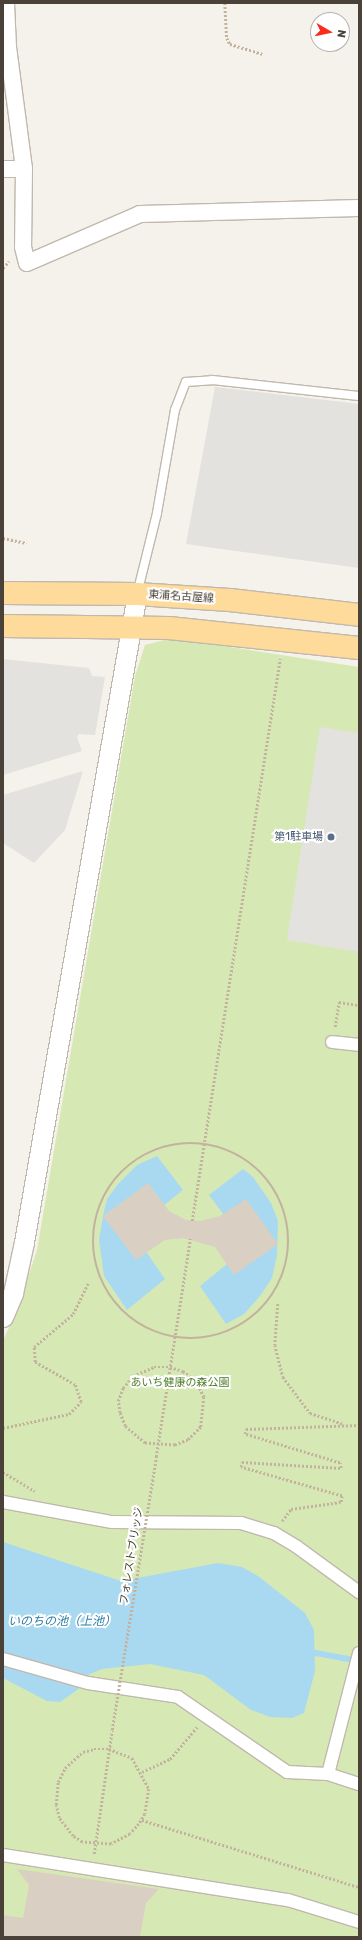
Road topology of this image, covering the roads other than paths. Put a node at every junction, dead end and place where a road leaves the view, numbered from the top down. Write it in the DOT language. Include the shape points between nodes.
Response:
graph roads {
  1 [pos="6,3"];
  2 [pos="3,169"];
  3 [pos="24,170"];
  4 [pos="359,208"];
  5 [pos="359,396"];
  6 [pos="3,594"];
  7 [pos="137,594"];
  8 [pos="359,615"];
  9 [pos="3,626"];
  10 [pos="131,627"];
  11 [pos="359,648"];
  12 [pos="332,1042"];
  13 [pos="359,1045"];
  14 [pos="3,1317"];
  15 [pos="3,1502"];
  16 [pos="359,1592"];
  17 [pos="359,1653"];
  18 [pos="3,1659"];
  19 [pos="328,1774"];
  20 [pos="359,1784"];
  21 [pos="3,1855"];
  22 [pos="359,1922"];
  1 -- 3 [label="street" via="8,47"];
  2 -- 3 [label="street"];
  3 -- 4 [label="street" via="23,247 27,263 140,214"];
  5 -- 7 [label="lane" via="212,380 186,382 176,410 157,513"];
  6 -- 7 [label="main road, 東浦名古屋線"];
  7 -- 8 [label="main road, 東浦名古屋線" via="230,600"];
  7 -- 10 [label="street"];
  9 -- 10 [label="main road"];
  10 -- 11 [label="main road" via="169,628"];
  10 -- 14 [label="street" via="24,1242 13,1293"];
  12 -- 13 [label="street"];
  15 -- 16 [label="street" via="112,1522 241,1523 274,1533"];
  17 -- 19 [label="street"];
  18 -- 19 [label="street" via="88,1683 178,1697 287,1772"];
  19 -- 20 [label="street"];
  21 -- 22 [label="street" via="288,1900"];
}
